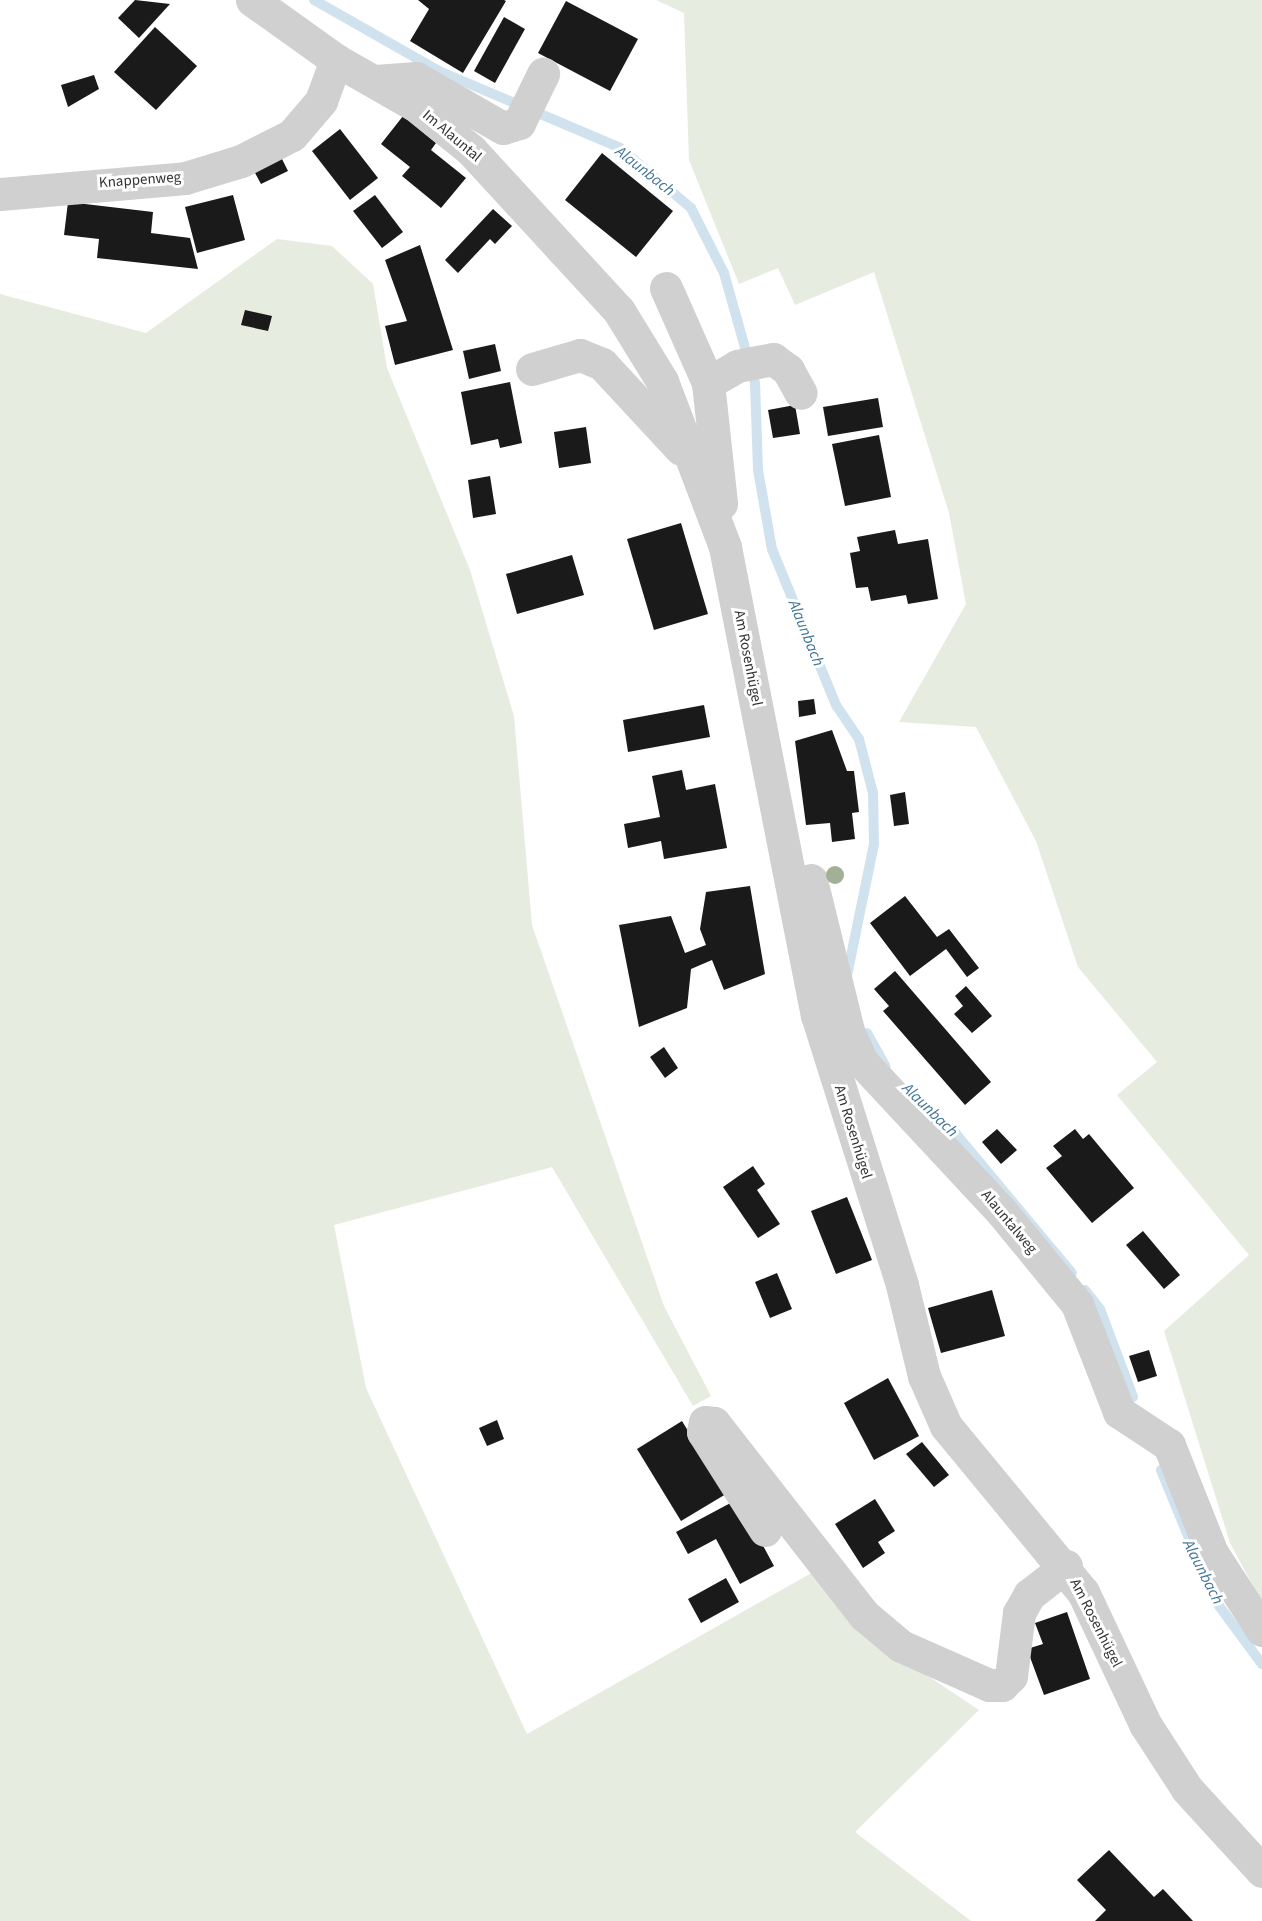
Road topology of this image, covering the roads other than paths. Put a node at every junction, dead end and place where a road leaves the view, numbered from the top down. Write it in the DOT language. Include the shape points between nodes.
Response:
graph roads {
  1 [pos="252,0"];
  2 [pos="336,60"];
  3 [pos="375,81"];
  4 [pos="539,83"];
  5 [pos="0,194"];
  6 [pos="666,288"];
  7 [pos="619,311"];
  8 [pos="532,369"];
  9 [pos="708,383"];
  10 [pos="801,393"];
  11 [pos="693,464"];
  12 [pos="725,547"];
  13 [pos="775,808"];
  14 [pos="765,1530"];
  15 [pos="1066,1566"];
  16 [pos="1262,1629"];
  17 [pos="1262,1871"];
  1 -- 2 [label="street, Im Alauntal"];
  2 -- 3 [label="street, Im Alauntal"];
  2 -- 5 [label="street, Knappenweg" via="321,101 292,135 241,160 185,178"];
  3 -- 4 [label="street" via="416,78 503,128 519,123"];
  3 -- 7 [label="street, Im Alauntal" via="415,105 471,150"];
  6 -- 9 [label="street"];
  7 -- 11 [label="street, Am Rosenhügel" via="662,381"];
  8 -- 11 [label="street" via="580,355 602,364"];
  9 -- 10 [label="street" via="737,366 773,359 788,370"];
  9 -- 12 [label="street"];
  11 -- 12 [label="street, Am Rosenhügel"];
  12 -- 13 [label="street, Am Rosenhügel"];
  13 -- 15 [label="street, Am Rosenhügel" via="817,1015 902,1285 924,1376 946,1426"];
  13 -- 16 [label="street, Alauntalweg" via="803,842 848,1031 862,1062 1001,1211 1077,1304 1119,1412 1169,1445 1212,1553"];
  14 -- 15 [label="street" via="703,1432 705,1422 714,1423 864,1615 901,1646 989,1685 1002,1685 1011,1676 1019,1613 1029,1595"];
  15 -- 17 [label="street, Am Rosenhügel" via="1145,1724 1187,1789"];
}
